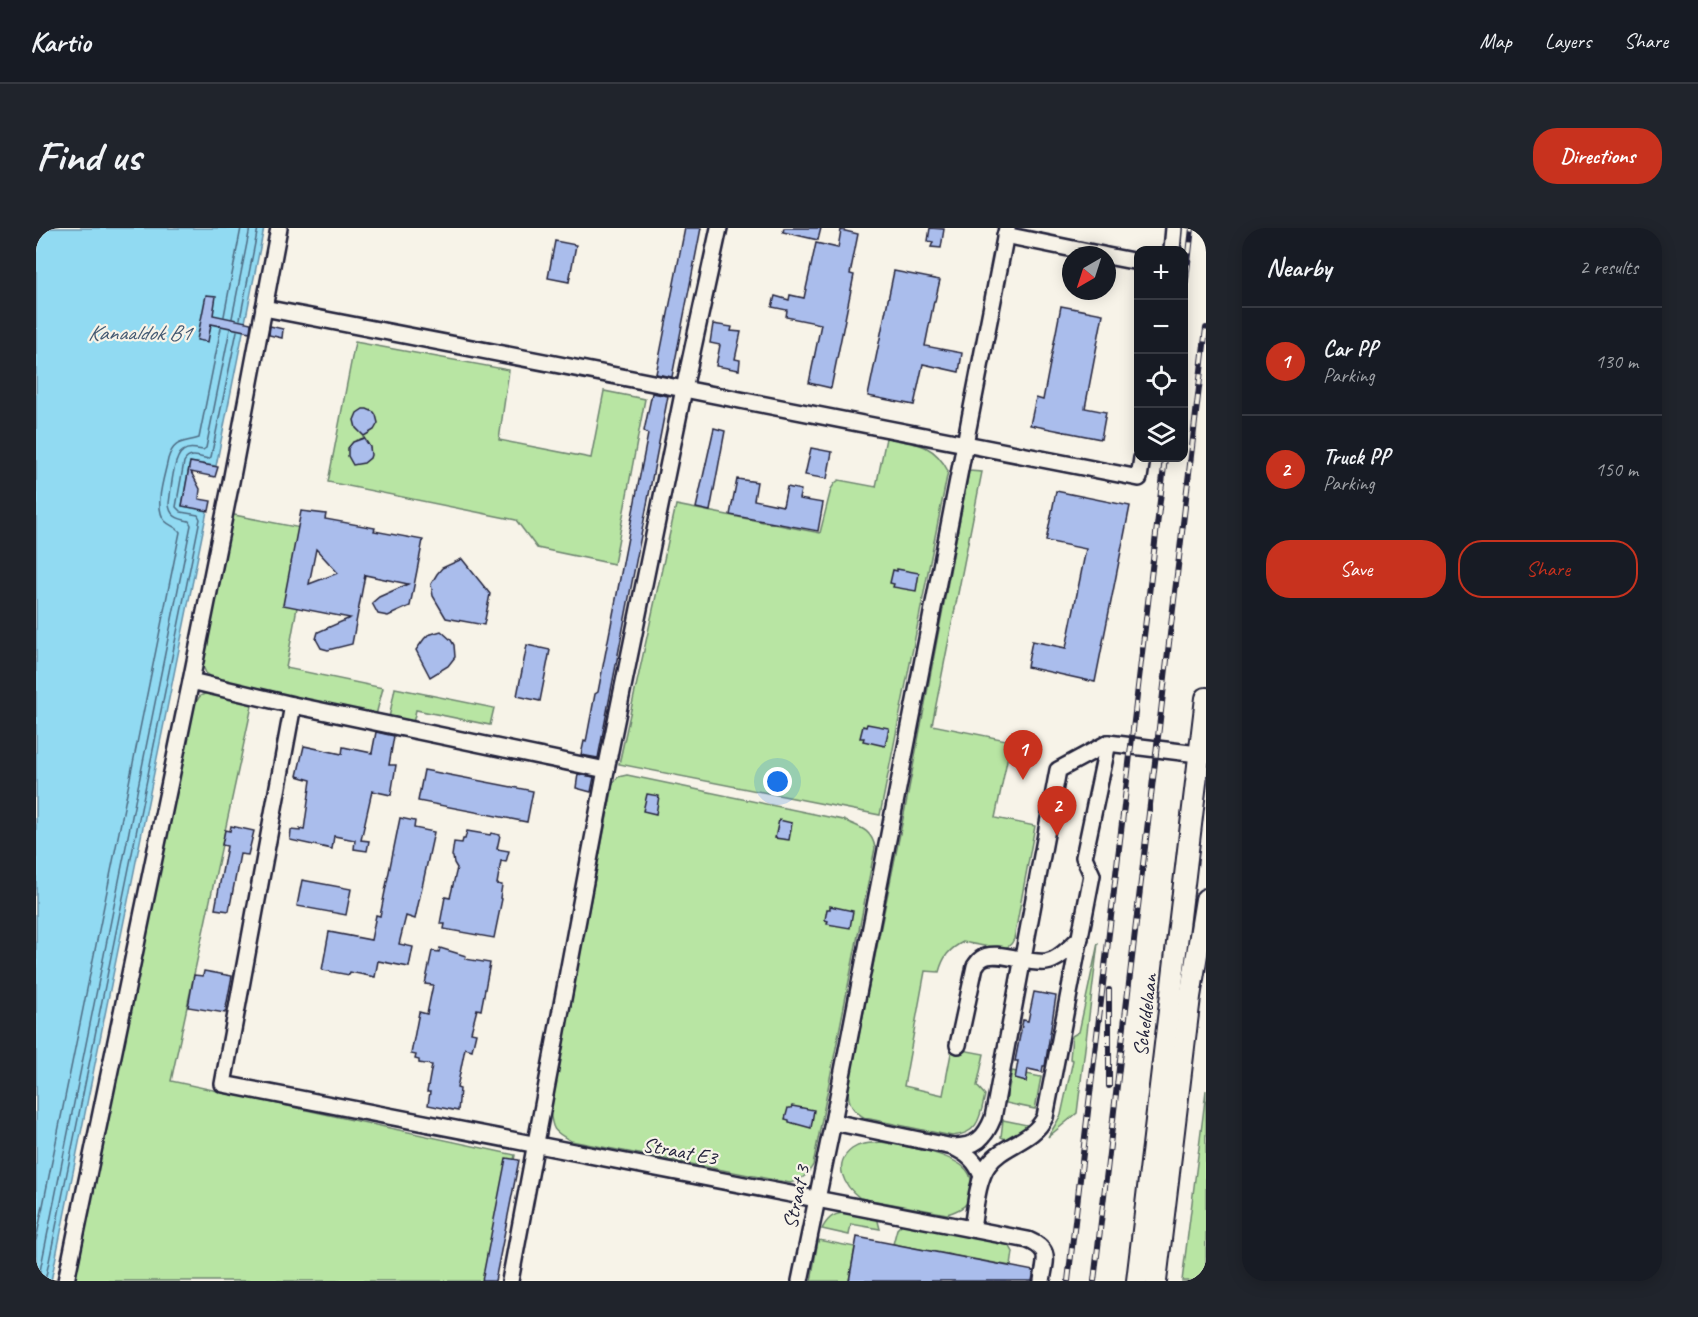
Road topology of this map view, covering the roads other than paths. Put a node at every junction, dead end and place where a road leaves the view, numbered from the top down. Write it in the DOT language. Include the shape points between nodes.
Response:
graph roads {
  1 [pos="279,228"];
  2 [pos="719,228"];
  3 [pos="1174,228"];
  4 [pos="1006,232"];
  5 [pos="1066,246"];
  6 [pos="1172,246"];
  7 [pos="1116,257"];
  8 [pos="1134,261"];
  9 [pos="264,308"];
  10 [pos="684,389"];
  11 [pos="965,443"];
  12 [pos="1141,462"];
  13 [pos="190,681"];
  14 [pos="1206,698"];
  15 [pos="293,705"];
  16 [pos="1108,743"];
  17 [pos="1203,754"];
  18 [pos="606,770"];
  19 [pos="1206,899"];
  20 [pos="1080,938"];
  21 [pos="1023,960"];
  22 [pos="958,1045"];
  23 [pos="833,1122"];
  24 [pos="535,1144"];
  25 [pos="953,1147"];
  26 [pos="982,1176"];
  27 [pos="817,1198"];
  28 [pos="972,1229"];
  29 [pos="66,1281"];
  30 [pos="510,1281"];
  31 [pos="800,1281"];
  32 [pos="1042,1281"];
  33 [pos="1137,1281"];
  34 [pos="1156,1281"];
  1 -- 9 [label="lane"];
  2 -- 10 [label="lane"];
  3 -- 6 [label="lane"];
  4 -- 5 [label="lane"];
  4 -- 11 [label="lane, Straat 3"];
  7 -- 8 [label="lane"];
  9 -- 10 [label="lane"];
  9 -- 13 [label="lane"];
  10 -- 11 [label="lane"];
  10 -- 18 [label="lane"];
  11 -- 12 [label="lane" via="1139,478"];
  11 -- 23 [label="lane, Straat 3"];
  13 -- 15 [label="lane"];
  13 -- 29 [label="lane"];
  14 -- 17 [label="main road, Scheldelaan"];
  15 -- 18 [label="lane"];
  15 -- 24 [label="lane, Straat E3" via="223,1084"];
  16 -- 17 [label="lane"];
  16 -- 20 [label="lane" via="1084,857 1092,875"];
  16 -- 21 [label="lane" via="1058,770"];
  17 -- 33 [label="main road, Scheldelaan"];
  18 -- 24 [label="lane"];
  19 -- 34 [label="main road, Scheldelaan" via="1190,997"];
  20 -- 21 [label="lane" via="1047,962"];
  20 -- 26 [label="lane" via="1045,1118 1032,1135 994,1158"];
  21 -- 22 [label="lane" via="990,955 981,958 975,966"];
  21 -- 25 [label="lane" via="993,1118 983,1137 963,1147"];
  23 -- 25 [label="lane"];
  23 -- 27 [label="lane, Straat 3"];
  24 -- 27 [label="lane, Straat E3"];
  24 -- 30 [label="lane"];
  25 -- 26 [label="lane" via="972,1158"];
  26 -- 28 [label="lane"];
  27 -- 28 [label="lane, Straat E3"];
  27 -- 31 [label="lane, Straat 3"];
  28 -- 32 [label="lane, Straat E3" via="1028,1240 1042,1248"];
}
